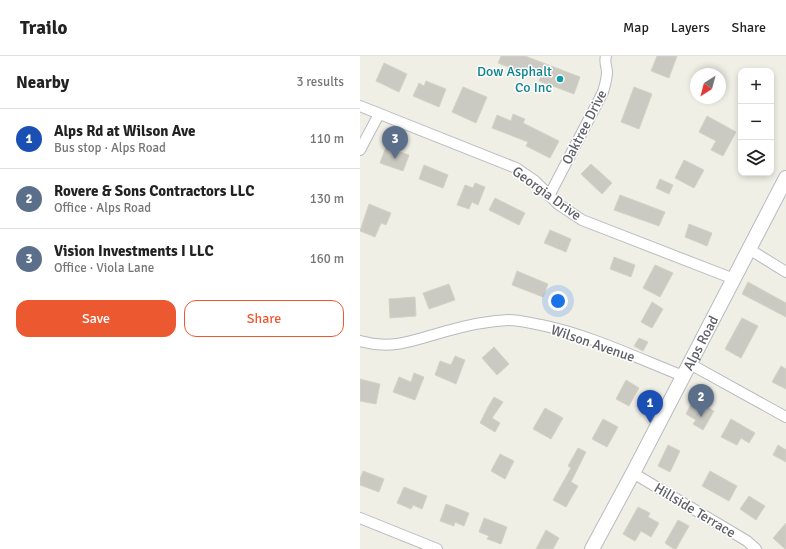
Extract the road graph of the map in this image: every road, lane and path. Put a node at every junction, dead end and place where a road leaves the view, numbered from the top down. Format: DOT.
graph roads {
  1 [pos="606,56"];
  2 [pos="360,106"];
  3 [pos="379,114"];
  4 [pos="360,150"];
  5 [pos="786,178"];
  6 [pos="549,196"];
  7 [pos="749,249"];
  8 [pos="786,272"];
  9 [pos="734,279"];
  10 [pos="360,340"];
  11 [pos="686,370"];
  12 [pos="786,417"];
  13 [pos="633,473"];
  14 [pos="360,518"];
  15 [pos="419,546"];
  16 [pos="437,549"];
  17 [pos="592,549"];
  18 [pos="756,549"];
  1 -- 6 [label="street, Oaktree Drive"];
  2 -- 3 [label="street, Georgia Drive"];
  3 -- 4 [label="street"];
  3 -- 6 [label="street, Georgia Drive"];
  5 -- 7 [label="main road, Alps Road"];
  6 -- 9 [label="street, Georgia Drive"];
  7 -- 8 [label="street"];
  7 -- 9 [label="main road, Alps Road"];
  9 -- 11 [label="main road, Alps Road"];
  10 -- 11 [label="street, Wilson Avenue"];
  11 -- 12 [label="street, Wilson Avenue"];
  11 -- 13 [label="main road, Alps Road"];
  13 -- 17 [label="main road, Alps Road"];
  13 -- 18 [label="street, Hillside Terrace"];
  14 -- 15 [label="street"];
  15 -- 16 [label="street"];
}
